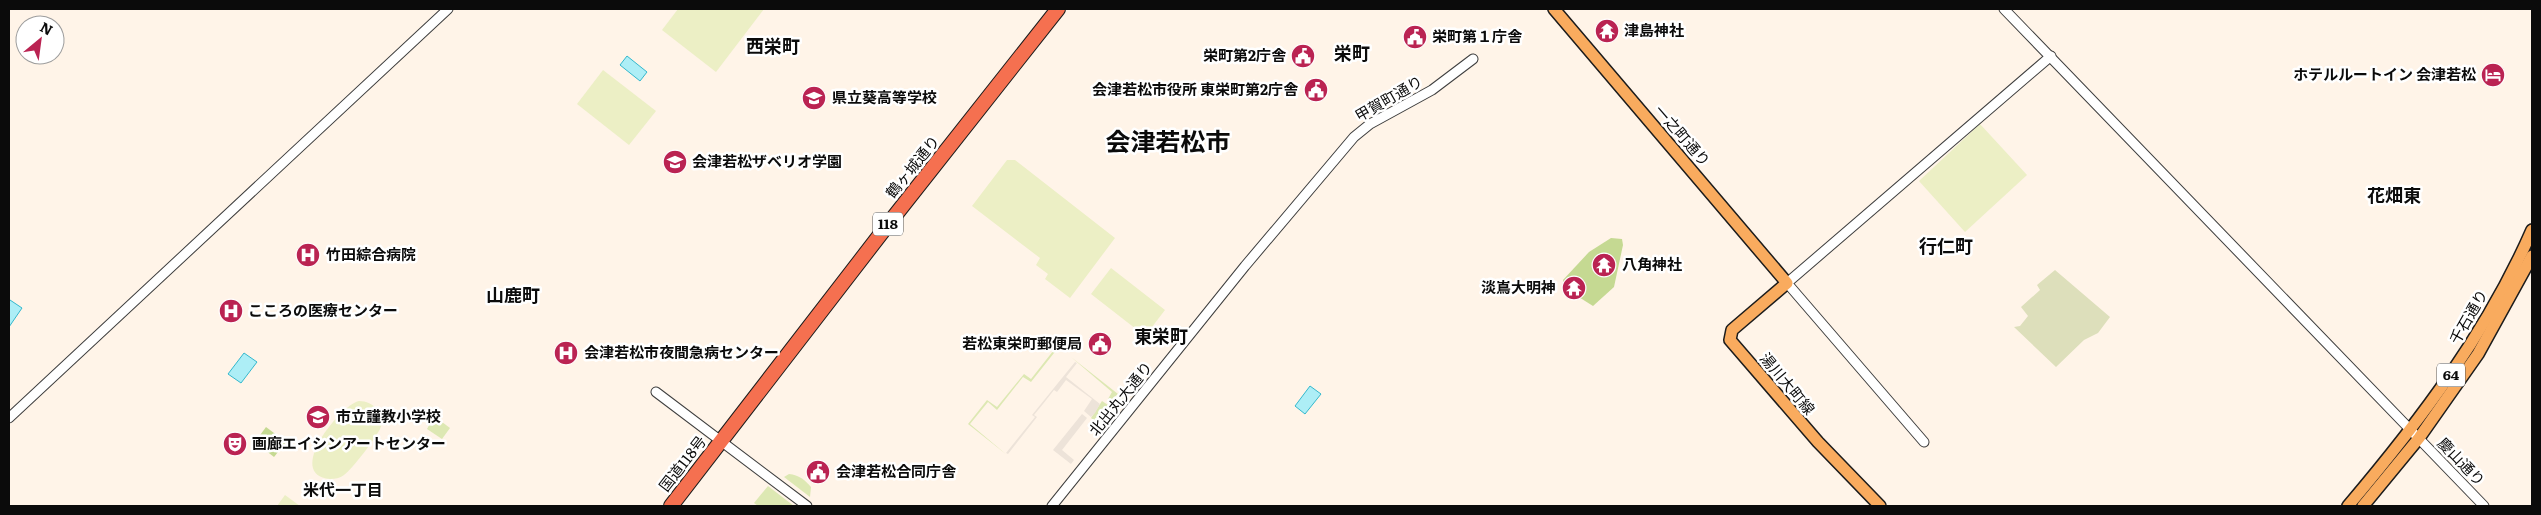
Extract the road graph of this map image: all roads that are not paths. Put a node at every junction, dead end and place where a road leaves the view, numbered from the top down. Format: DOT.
graph roads {
  1 [pos="448,9"];
  2 [pos="1058,9"];
  3 [pos="1554,9"];
  4 [pos="2004,9"];
  5 [pos="2051,56"];
  6 [pos="1473,60"];
  7 [pos="1306,192"];
  8 [pos="2532,230"];
  9 [pos="2532,256"];
  10 [pos="1787,283"];
  11 [pos="656,392"];
  12 [pos="9,418"];
  13 [pos="2415,434"];
  14 [pos="721,441"];
  15 [pos="1924,442"];
  16 [pos="671,506"];
  17 [pos="807,506"];
  18 [pos="1052,506"];
  19 [pos="1880,506"];
  20 [pos="2348,506"];
  21 [pos="2363,506"];
  22 [pos="2484,506"];
  1 -- 12 [label="street"];
  2 -- 14 [label="highway, 鶴ヶ城通り / 118"];
  3 -- 10 [label="main road, 一之町通り"];
  4 -- 5 [label="street, 慶山通り"];
  5 -- 10 [label="street"];
  5 -- 13 [label="street, 慶山通り"];
  6 -- 7 [label="street, 甲賀町通り"];
  7 -- 18 [label="street, 北出丸大通り"];
  8 -- 13 [label="main road, 千石通り / 64"];
  9 -- 13 [label="main road, 千石通り / 64"];
  10 -- 15 [label="street"];
  10 -- 19 [label="main road, 湯川大町線"];
  11 -- 14 [label="street"];
  13 -- 20 [label="main road, 千石通り / 64"];
  13 -- 21 [label="main road, 千石通り / 64"];
  13 -- 22 [label="street, 慶山通り"];
  14 -- 16 [label="highway, 国道118号 / 118"];
  14 -- 17 [label="street"];
}
